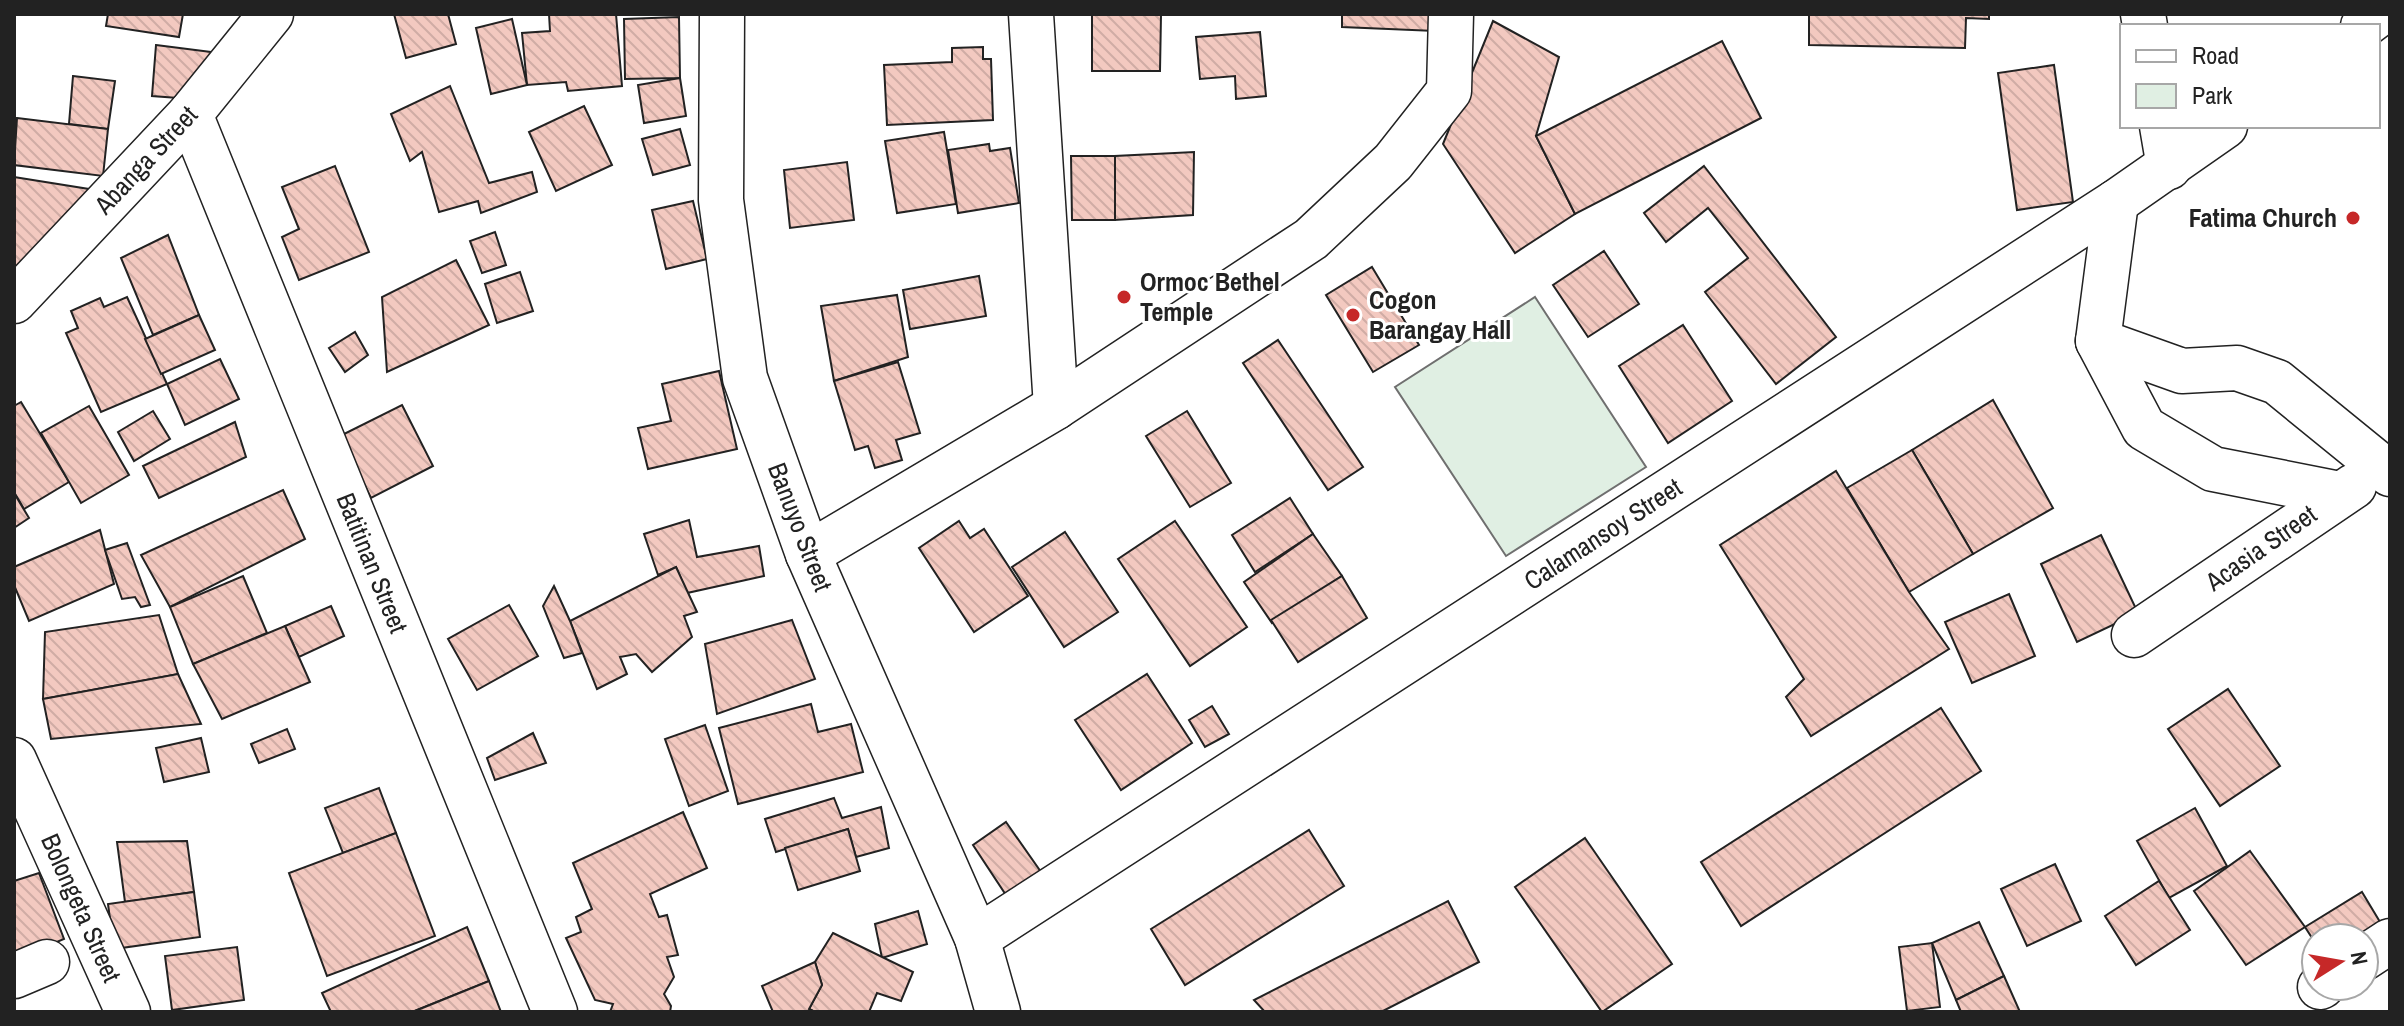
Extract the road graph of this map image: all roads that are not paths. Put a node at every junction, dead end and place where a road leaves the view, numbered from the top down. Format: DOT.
graph roads {
  1 [pos="271,14"];
  2 [pos="722,14"];
  3 [pos="1031,14"];
  4 [pos="1451,14"];
  5 [pos="190,114"];
  6 [pos="2219,128"];
  7 [pos="2166,146"];
  8 [pos="2116,202"];
  9 [pos="14,301"];
  10 [pos="2098,341"];
  11 [pos="1056,407"];
  12 [pos="2389,469"];
  13 [pos="2340,494"];
  14 [pos="808,554"];
  15 [pos="2134,635"];
  16 [pos="14,760"];
  17 [pos="977,938"];
  18 [pos="128,1012"];
  19 [pos="555,1012"];
  20 [pos="998,1012"];
  1 -- 5 [label="street, Abanga Street"];
  2 -- 14 [label="street, Banuyo Street"];
  3 -- 11 [label="street"];
  4 -- 11 [label="street"];
  5 -- 9 [label="street, Abanga Street"];
  5 -- 19 [label="street, Batitinan Street"];
  6 -- 7 [label="street, Calamansoy Street"];
  7 -- 8 [label="street, Calamansoy Street"];
  8 -- 10 [label="street"];
  8 -- 17 [label="street, Calamansoy Street"];
  10 -- 12 [label="street"];
  10 -- 13 [label="street"];
  11 -- 14 [label="street"];
  12 -- 13 [label="street, Acasia Street"];
  13 -- 15 [label="street, Acasia Street"];
  14 -- 17 [label="street, Banuyo Street"];
  16 -- 18 [label="street, Bolongeta Street"];
  17 -- 20 [label="street, Banuyo Street"];
}
